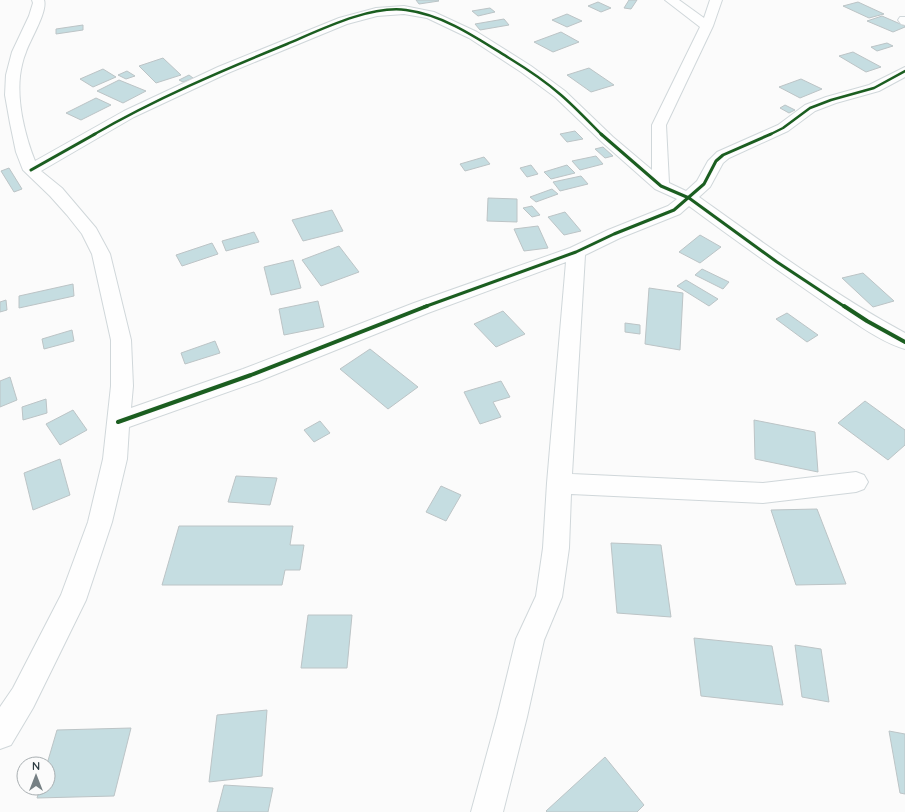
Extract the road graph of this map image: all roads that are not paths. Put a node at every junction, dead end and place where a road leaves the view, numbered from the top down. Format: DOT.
graph roads {
  1 [pos="38,0"];
  2 [pos="671,0"];
  3 [pos="716,0"];
  4 [pos="707,26"];
  5 [pos="905,71"];
  6 [pos="31,170"];
  7 [pos="661,186"];
  8 [pos="689,198"];
  9 [pos="576,252"];
  10 [pos="905,342"];
  11 [pos="118,422"];
  12 [pos="856,482"];
  13 [pos="559,483"];
  14 [pos="0,734"];
  15 [pos="487,812"];
  1 -- 6 [label="street"];
  2 -- 4 [label="street"];
  3 -- 4 [label="street"];
  4 -- 7 [label="street"];
  5 -- 8 [label="street"];
  6 -- 7 [label="street"];
  6 -- 11 [label="street"];
  7 -- 8 [label="street"];
  8 -- 9 [label="street"];
  8 -- 10 [label="street"];
  9 -- 11 [label="street"];
  9 -- 13 [label="street"];
  11 -- 14 [label="street"];
  12 -- 13 [label="street"];
  13 -- 15 [label="street"];
}
